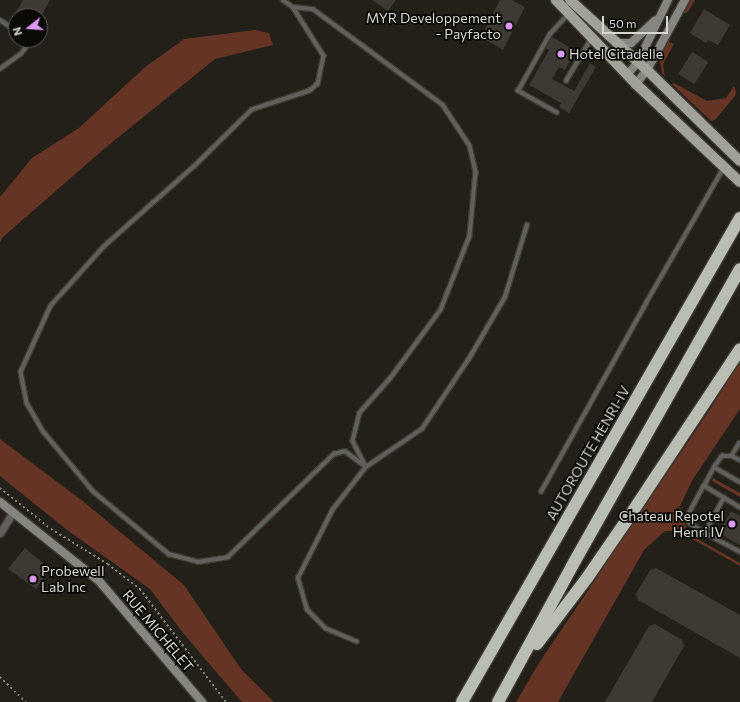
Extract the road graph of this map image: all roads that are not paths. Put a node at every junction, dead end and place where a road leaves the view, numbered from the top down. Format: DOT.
graph roads {
  1 [pos="283,0"];
  2 [pos="556,0"];
  3 [pos="570,0"];
  4 [pos="668,0"];
  5 [pos="685,0"];
  6 [pos="293,7"];
  7 [pos="569,14"];
  8 [pos="660,16"];
  9 [pos="592,38"];
  10 [pos="616,43"];
  11 [pos="25,48"];
  12 [pos="638,62"];
  13 [pos="0,69"];
  14 [pos="647,70"];
  15 [pos="627,75"];
  16 [pos="566,81"];
  17 [pos="636,84"];
  18 [pos="557,113"];
  19 [pos="740,161"];
  20 [pos="724,168"];
  21 [pos="740,182"];
  22 [pos="740,218"];
  23 [pos="527,225"];
  24 [pos="740,269"];
  25 [pos="740,349"];
  26 [pos="740,443"];
  27 [pos="732,456"];
  28 [pos="740,460"];
  29 [pos="366,467"];
  30 [pos="714,467"];
  31 [pos="740,482"];
  32 [pos="704,486"];
  33 [pos="541,492"];
  34 [pos="724,498"];
  35 [pos="0,502"];
  36 [pos="740,508"];
  37 [pos="14,512"];
  38 [pos="0,533"];
  39 [pos="705,533"];
  40 [pos="740,552"];
  41 [pos="357,642"];
  42 [pos="515,674"];
  43 [pos="202,702"];
  44 [pos="462,702"];
  45 [pos="498,702"];
  1 -- 6 [label="lane"];
  2 -- 7 [label="main road"];
  3 -- 10 [label="main road"];
  4 -- 8 [label="street"];
  5 -- 14 [label="street"];
  6 -- 29 [label="lane"];
  6 -- 29 [label="lane"];
  7 -- 9 [label="main road"];
  7 -- 18 [label="lane"];
  8 -- 10 [label="street"];
  8 -- 12 [label="street"];
  9 -- 15 [label="main road"];
  9 -- 16 [label="lane"];
  10 -- 12 [label="main road"];
  11 -- 13 [label="lane"];
  12 -- 14 [label="main road"];
  12 -- 15 [label="street"];
  14 -- 17 [label="street"];
  14 -- 19 [label="main road"];
  15 -- 17 [label="main road"];
  17 -- 20 [label="main road"];
  20 -- 21 [label="main road"];
  20 -- 33 [label="lane"];
  22 -- 44 [label="highway, AUTOROUTE HENRI-IV"];
  23 -- 29 [label="lane"];
  24 -- 42 [label="highway"];
  25 -- 42 [label="highway"];
  26 -- 27 [label="lane"];
  27 -- 28 [label="lane"];
  27 -- 30 [label="lane"];
  29 -- 41 [label="lane"];
  30 -- 31 [label="lane"];
  30 -- 32 [label="lane"];
  32 -- 34 [label="lane"];
  32 -- 39 [label="lane"];
  34 -- 36 [label="lane"];
  34 -- 39 [label="lane"];
  35 -- 37 [label="street, RUE MICHELET"];
  37 -- 38 [label="street"];
  37 -- 43 [label="street, RUE MICHELET"];
  39 -- 40 [label="lane"];
  42 -- 45 [label="highway"];
}
